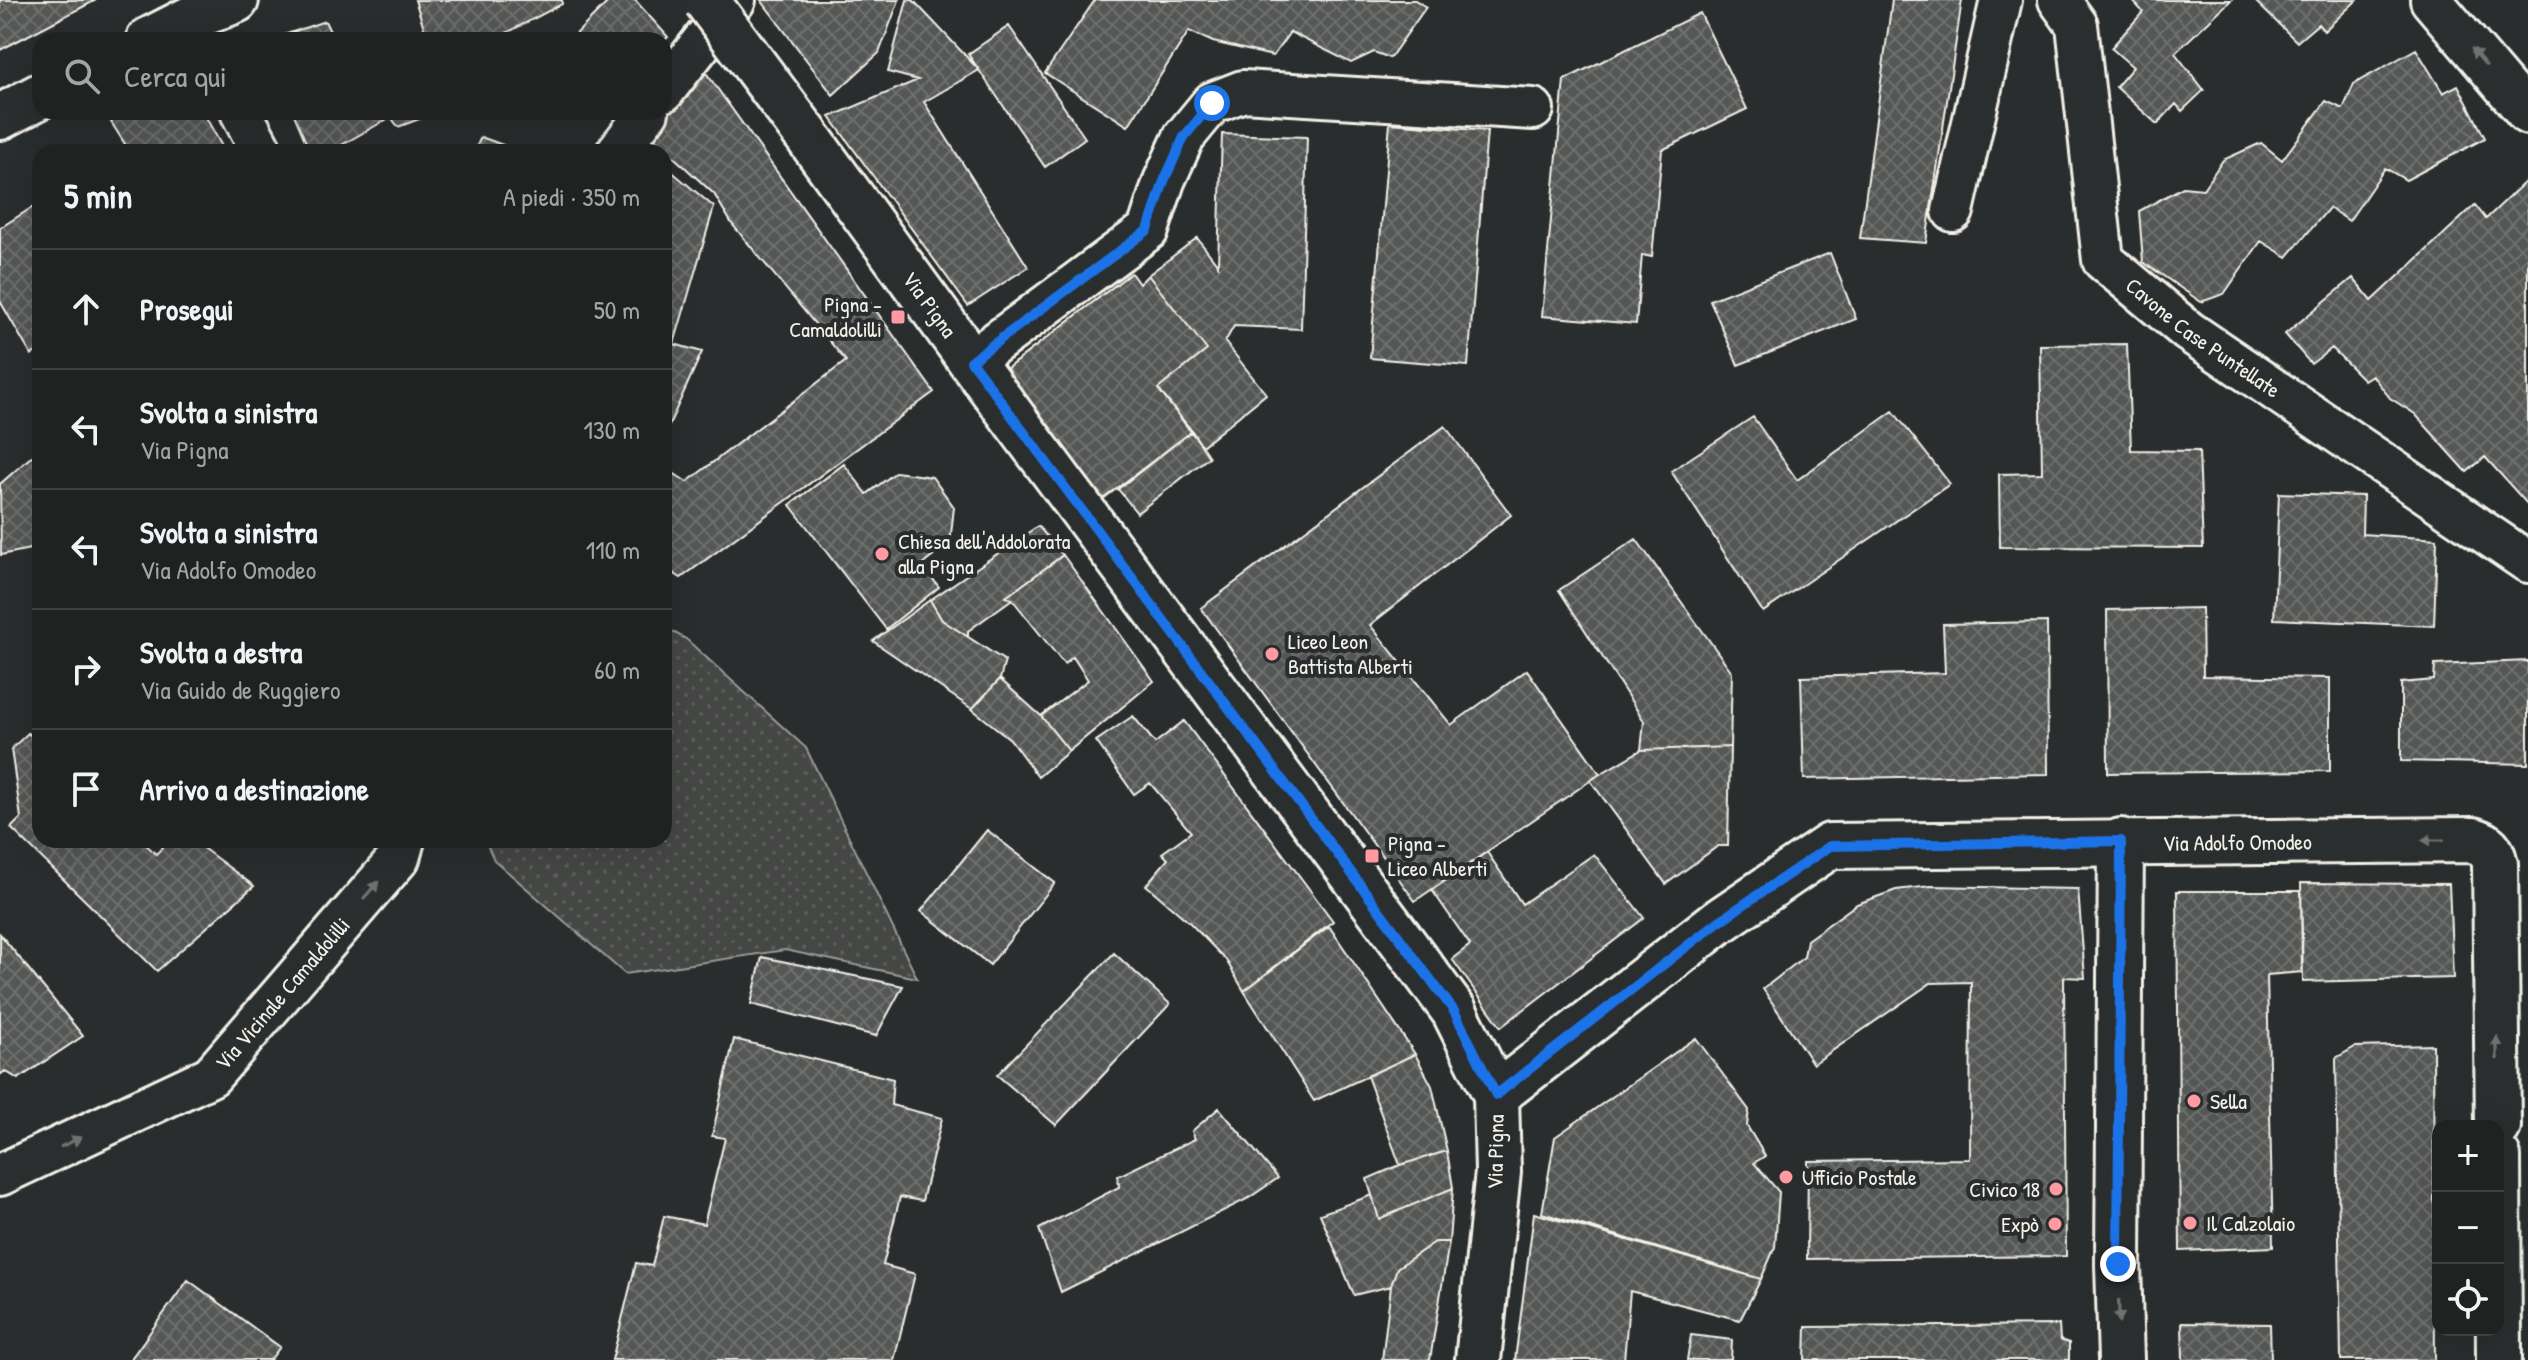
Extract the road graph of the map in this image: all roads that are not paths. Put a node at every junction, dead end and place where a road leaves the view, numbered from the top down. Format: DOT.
graph roads {
  1 [pos="236,0"];
  2 [pos="706,0"];
  3 [pos="735,0"];
  4 [pos="2001,0"];
  5 [pos="2059,0"];
  6 [pos="2431,0"];
  7 [pos="202,28"];
  8 [pos="672,81"];
  9 [pos="32,100"];
  10 [pos="1533,109"];
  11 [pos="2528,114"];
  12 [pos="0,117"];
  13 [pos="245,120"];
  14 [pos="642,120"];
  15 [pos="258,144"];
  16 [pos="623,144"];
  17 [pos="1953,211"];
  18 [pos="971,361"];
  19 [pos="2528,562"];
  20 [pos="2121,841"];
  21 [pos="402,848"];
  22 [pos="1496,1095"];
  23 [pos="2498,1120"];
  24 [pos="0,1175"];
  25 [pos="2498,1192"];
  26 [pos="1478,1360"];
  27 [pos="2121,1360"];
  28 [pos="2499,1360"];
  1 -- 7 [label="street"];
  2 -- 18 [label="street, Via Pigna, bridge"];
  3 -- 8 [label="street"];
  4 -- 17 [label="street"];
  5 -- 19 [label="street, Cavone Case Puntellate"];
  11 -- 6 [label="street, one-way"];
  9 -- 12 [label="street"];
  10 -- 18 [label="street"];
  13 -- 15 [label="street"];
  14 -- 16 [label="street"];
  18 -- 22 [label="street, Via Pigna"];
  20 -- 22 [label="street, Via Adolfo Omodeo"];
  23 -- 20 [label="street, Via Adolfo Omodeo, one-way"];
  20 -- 27 [label="street, one-way"];
  24 -- 21 [label="street, Via Vicinale Camaldolilli, one-way"];
  22 -- 26 [label="street, Via Pigna"];
  25 -- 28 [label="street"];
}
